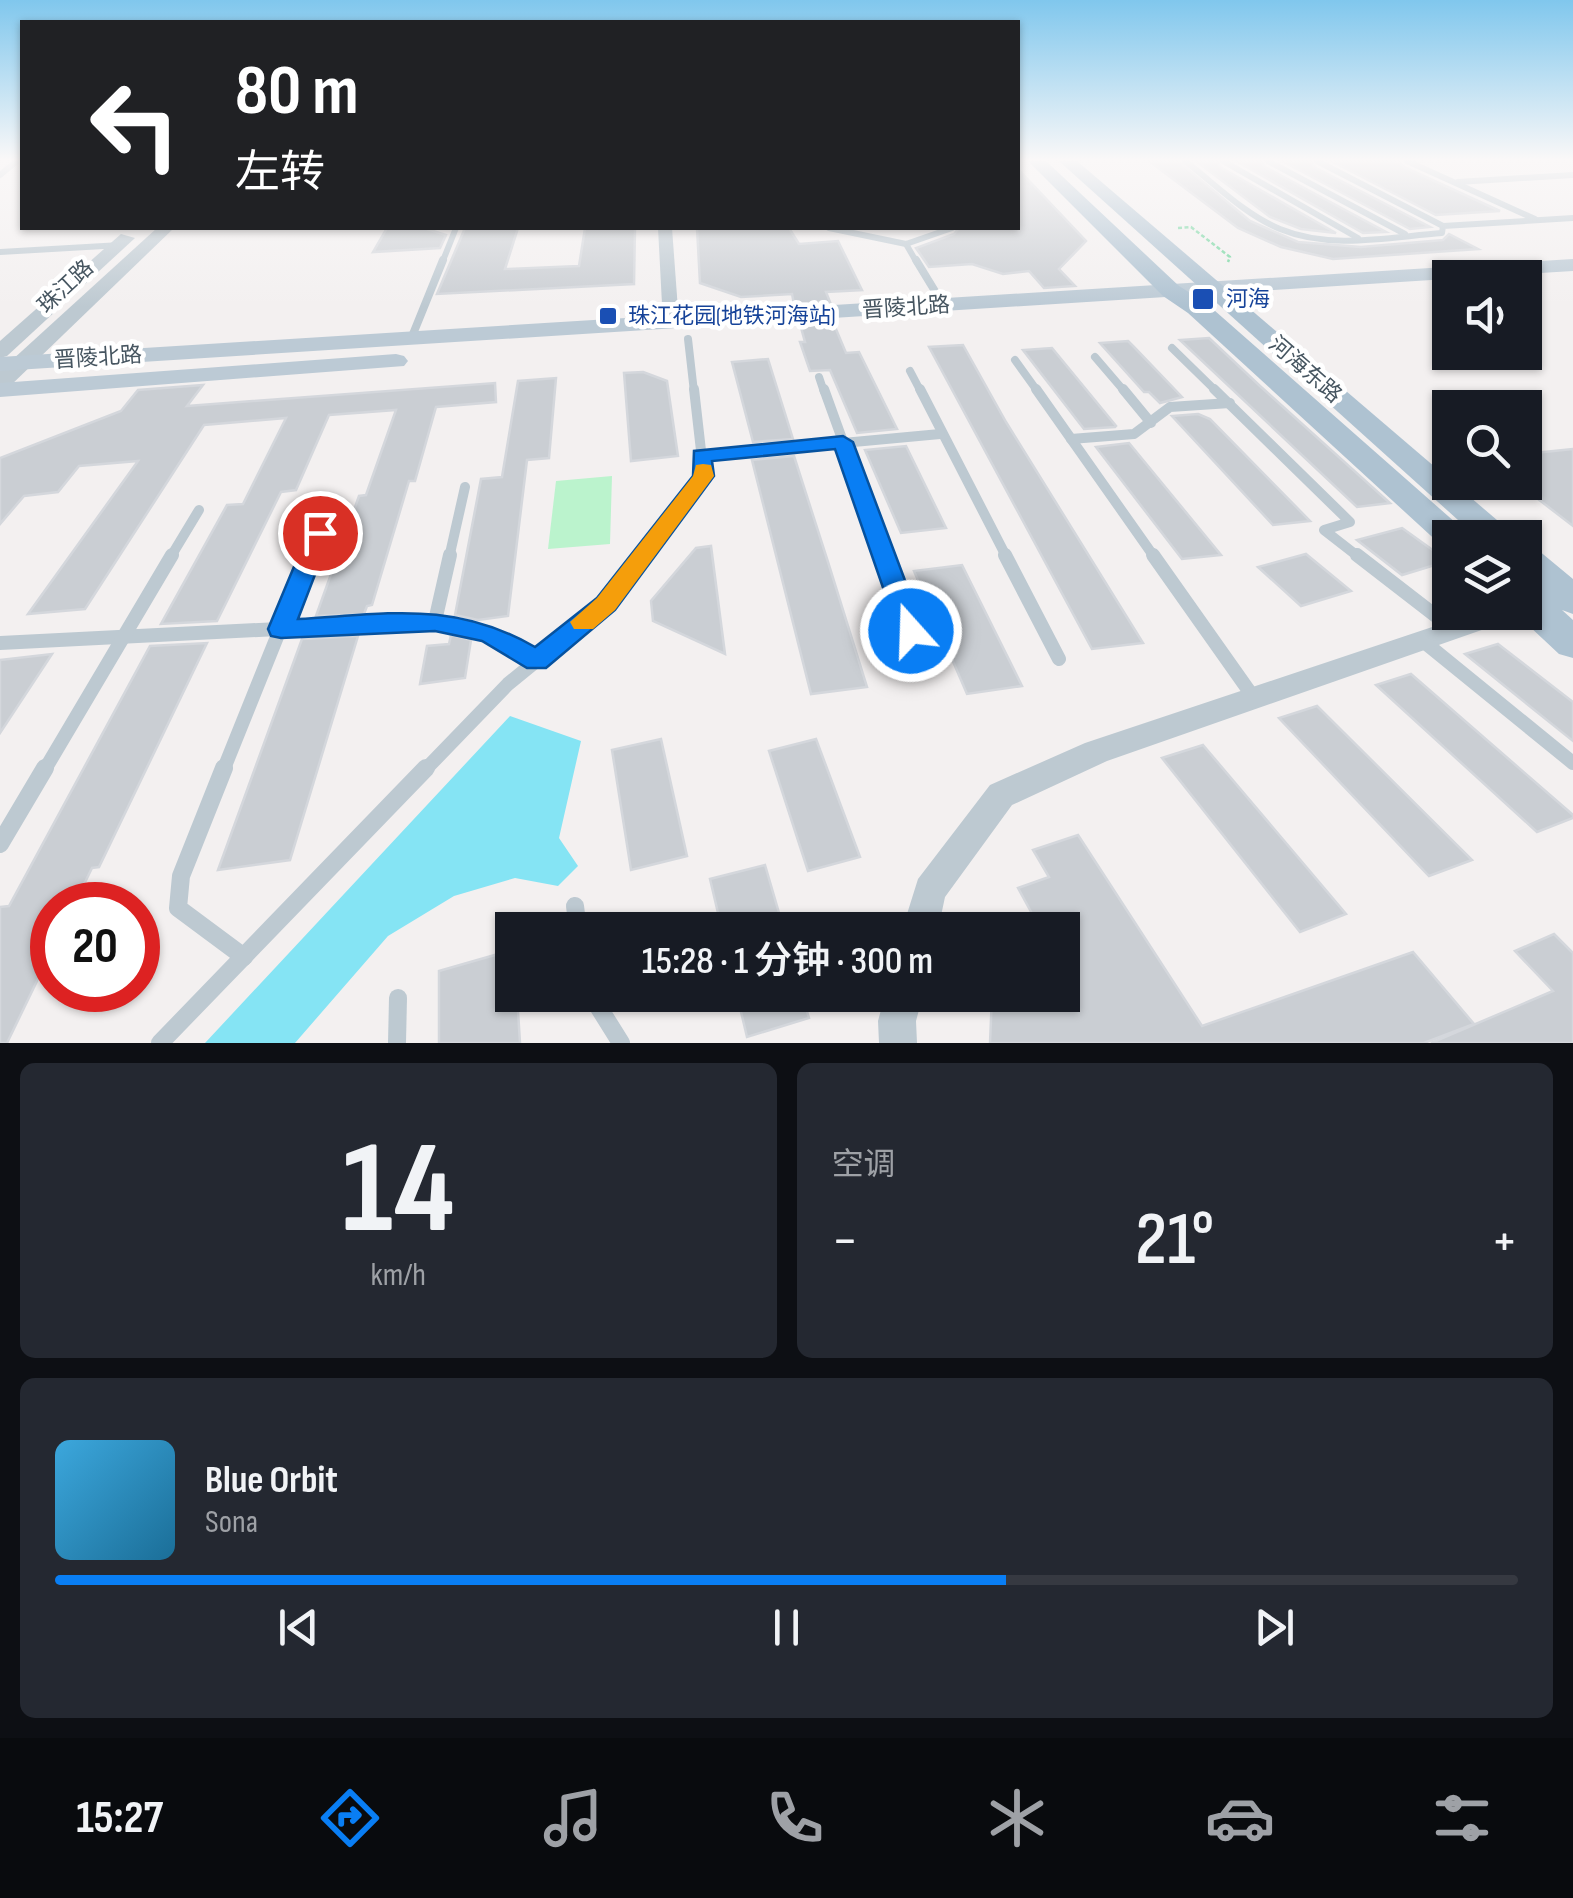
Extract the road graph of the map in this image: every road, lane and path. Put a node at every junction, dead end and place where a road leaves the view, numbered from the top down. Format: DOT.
graph roads {
  1 [pos="1087,210"];
  2 [pos="1118,210"];
  3 [pos="1251,210"];
  4 [pos="1309,210"];
  5 [pos="1359,210"];
  6 [pos="1412,210"];
  7 [pos="1514,210"];
  8 [pos="1573,218"];
  9 [pos="1537,220"];
  10 [pos="1443,226"];
  11 [pos="1178,228"];
  12 [pos="138,230"];
  13 [pos="164,230"];
  14 [pos="455,230"];
  15 [pos="665,230"];
  16 [pos="839,230"];
  17 [pos="946,230"];
  18 [pos="1407,236"];
  19 [pos="1358,238"];
  20 [pos="120,244"];
  21 [pos="906,244"];
  22 [pos="0,252"];
  23 [pos="1228,262"];
  24 [pos="1573,265"];
  25 [pos="1573,283"];
  26 [pos="1542,285"];
  27 [pos="1171,291"];
  28 [pos="1432,292"];
  29 [pos="1212,301"];
  30 [pos="944,306"];
  31 [pos="679,331"];
  32 [pos="411,339"];
  33 [pos="1172,348"];
  34 [pos="0,352"];
  35 [pos="1095,357"];
  36 [pos="1015,360"];
  37 [pos="11,364"];
  38 [pos="910,371"];
  39 [pos="819,377"];
  40 [pos="0,387"];
  41 [pos="1230,403"];
  42 [pos="1150,423"];
  43 [pos="940,434"];
  44 [pos="1071,439"];
  45 [pos="843,442"];
  46 [pos="702,456"];
  47 [pos="465,486"];
  48 [pos="332,501"];
  49 [pos="199,510"];
  50 [pos="1437,520"];
  51 [pos="1478,520"];
  52 [pos="1542,574"];
  53 [pos="1573,600"];
  54 [pos="1432,613"];
  55 [pos="1542,620"];
  56 [pos="435,621"];
  57 [pos="281,629"];
  58 [pos="1454,630"];
  59 [pos="911,631"];
  60 [pos="124,636"];
  61 [pos="1423,641"];
  62 [pos="0,642"];
  63 [pos="1573,642"];
  64 [pos="1060,659"];
  65 [pos="536,661"];
  66 [pos="1254,698"];
  67 [pos="1573,763"];
  68 [pos="0,844"];
  69 [pos="575,906"];
  70 [pos="576,912"];
  71 [pos="924,912"];
  72 [pos="244,957"];
  73 [pos="398,998"];
  74 [pos="602,1012"];
  75 [pos="899,1012"];
  76 [pos="160,1043"];
  77 [pos="396,1043"];
  78 [pos="621,1043"];
  79 [pos="898,1043"];
  1 -- 27 [label="main road"];
  2 -- 29 [label="main road, 河海东路"];
  3 -- 19 [label="lane"];
  4 -- 19 [label="lane"];
  5 -- 18 [label="lane"];
  6 -- 10 [label="lane"];
  7 -- 9 [label="lane"];
  8 -- 9 [label="lane"];
  9 -- 10 [label="lane"];
  10 -- 18 [label="lane"];
  11 -- 23 [label="path"];
  12 -- 20 [label="street, 珠江路"];
  13 -- 37 [label="street, 珠江路"];
  14 -- 32 [label="lane"];
  15 -- 31 [label="street"];
  16 -- 21 [label="lane"];
  17 -- 21 [label="lane"];
  18 -- 19 [label="lane"];
  20 -- 22 [label="lane"];
  20 -- 34 [label="street, 珠江路"];
  21 -- 30 [label="lane"];
  24 -- 29 [label="main road, 晋陵北路"];
  25 -- 26 [label="main road"];
  27 -- 29 [label="main road, 晋陵北路"];
  27 -- 30 [label="main road, 晋陵北路"];
  28 -- 29 [label="main road, 晋陵北路"];
  29 -- 31 [label="main road, 晋陵北路"];
  29 -- 50 [label="main road, 河海东路"];
  29 -- 51 [label="main road, 河海东路"];
  30 -- 31 [label="main road, 晋陵北路"];
  31 -- 32 [label="main road, 晋陵北路"];
  31 -- 40 [label="main road, 晋陵北路"];
  31 -- 46 [label="lane"];
  32 -- 37 [label="main road, 晋陵北路"];
  33 -- 41 [label="lane"];
  35 -- 42 [label="lane"];
  36 -- 44 [label="lane"];
  37 -- 40 [label="street, 珠江路"];
  38 -- 43 [label="lane"];
  39 -- 45 [label="lane"];
  41 -- 42 [label="lane"];
  41 -- 54 [label="lane"];
  42 -- 44 [label="lane"];
  43 -- 45 [label="lane"];
  43 -- 64 [label="lane"];
  44 -- 66 [label="lane"];
  45 -- 46 [label="lane"];
  45 -- 59 [label="lane"];
  46 -- 65 [label="lane"];
  47 -- 56 [label="lane"];
  48 -- 57 [label="lane"];
  49 -- 60 [label="lane"];
  52 -- 53 [label="main road"];
  55 -- 63 [label="main road"];
  56 -- 57 [label="lane"];
  56 -- 65 [label="lane"];
  57 -- 60 [label="lane"];
  57 -- 72 [label="lane"];
  58 -- 61 [label="street"];
  60 -- 62 [label="lane"];
  60 -- 68 [label="lane"];
  61 -- 66 [label="street"];
  61 -- 67 [label="lane"];
  65 -- 72 [label="lane"];
  66 -- 71 [label="street"];
  69 -- 70 [label="lane"];
  72 -- 76 [label="lane"];
  73 -- 77 [label="lane"];
  74 -- 78 [label="lane"];
  75 -- 79 [label="street"];
}
